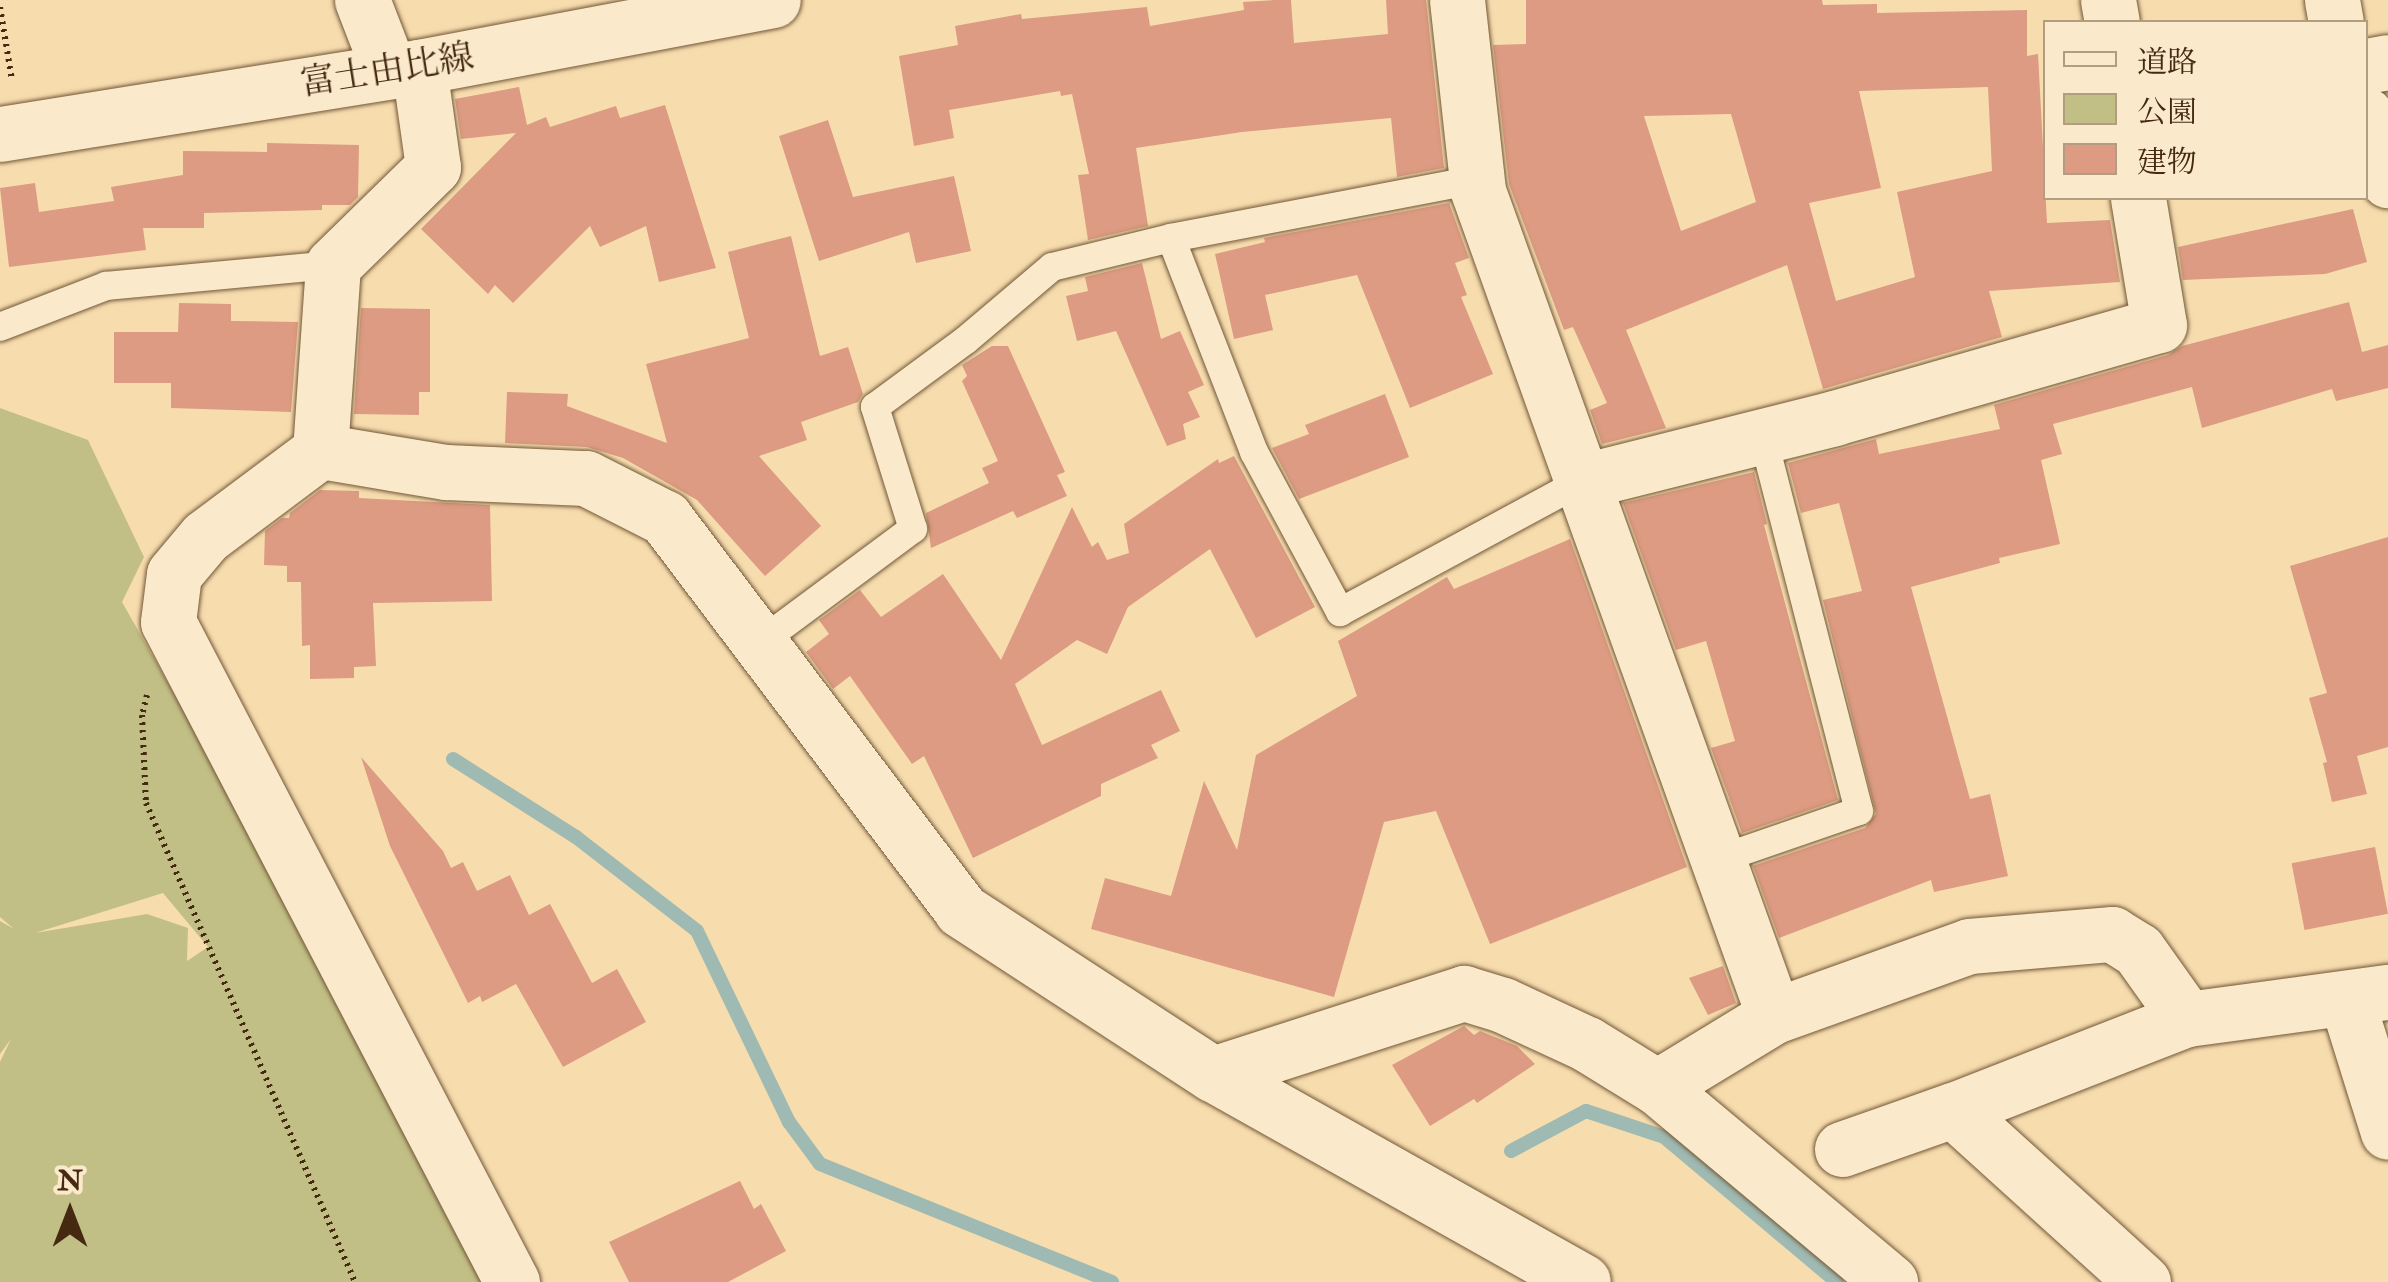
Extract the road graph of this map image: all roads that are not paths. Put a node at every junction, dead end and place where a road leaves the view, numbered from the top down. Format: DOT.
graph roads {
  1 [pos="362,0"];
  2 [pos="774,0"];
  3 [pos="1458,0"];
  4 [pos="404,69"];
  5 [pos="2368,121"];
  6 [pos="7,132"];
  7 [pos="1476,180"];
  8 [pos="2388,180"];
  9 [pos="2138,200"];
  10 [pos="1171,238"];
  11 [pos="334,264"];
  12 [pos="0,328"];
  13 [pos="1762,436"];
  14 [pos="320,452"];
  15 [pos="1580,482"];
  16 [pos="758,644"];
  17 [pos="1717,860"];
  18 [pos="2368,997"];
  19 [pos="1774,1016"];
  20 [pos="2187,1019"];
  21 [pos="1213,1074"];
  22 [pos="1657,1087"];
  23 [pos="1953,1110"];
  24 [pos="2388,1132"];
  25 [pos="1842,1149"];
  26 [pos="512,1282"];
  27 [pos="1584,1282"];
  28 [pos="1890,1282"];
  29 [pos="2143,1282"];
  1 -- 4 [label="street"];
  2 -- 4 [label="street, 富士由比線"];
  3 -- 7 [label="street"];
  4 -- 6 [label="street, 富士由比線"];
  4 -- 11 [label="street"];
  5 -- 8 [label="street"];
  7 -- 10 [label="lane"];
  7 -- 15 [label="street"];
  9 -- 13 [label="street"];
  10 -- 15 [label="lane"];
  10 -- 16 [label="lane"];
  11 -- 12 [label="lane"];
  11 -- 14 [label="street"];
  13 -- 15 [label="street"];
  13 -- 17 [label="lane"];
  14 -- 16 [label="street"];
  14 -- 26 [label="street"];
  15 -- 17 [label="street"];
  16 -- 21 [label="street"];
  17 -- 19 [label="street"];
  18 -- 20 [label="street"];
  18 -- 24 [label="street"];
  19 -- 20 [label="street"];
  19 -- 22 [label="street"];
  20 -- 23 [label="street"];
  21 -- 22 [label="street"];
  21 -- 27 [label="street"];
  22 -- 28 [label="street"];
  23 -- 25 [label="street"];
  23 -- 29 [label="street"];
}
